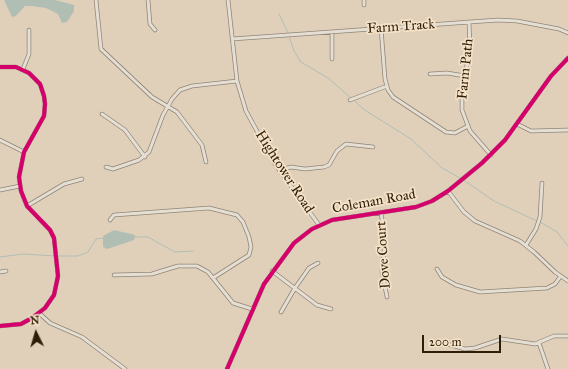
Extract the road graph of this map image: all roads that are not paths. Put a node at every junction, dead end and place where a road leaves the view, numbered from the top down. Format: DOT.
graph roads {
  1 [pos="96,0"];
  2 [pos="148,0"];
  3 [pos="228,0"];
  4 [pos="364,0"];
  5 [pos="364,5"];
  6 [pos="469,22"];
  7 [pos="381,28"];
  8 [pos="29,30"];
  9 [pos="155,30"];
  10 [pos="332,32"];
  11 [pos="568,32"];
  12 [pos="232,39"];
  13 [pos="568,58"];
  14 [pos="332,59"];
  15 [pos="0,67"];
  16 [pos="23,69"];
  17 [pos="430,74"];
  18 [pos="465,76"];
  19 [pos="236,81"];
  20 [pos="387,86"];
  21 [pos="350,100"];
  22 [pos="168,106"];
  23 [pos="102,114"];
  24 [pos="517,124"];
  25 [pos="468,126"];
  26 [pos="568,130"];
  27 [pos="0,140"];
  28 [pos="372,147"];
  29 [pos="24,152"];
  30 [pos="491,154"];
  31 [pos="145,157"];
  32 [pos="206,162"];
  33 [pos="106,167"];
  34 [pos="279,170"];
  35 [pos="82,179"];
  36 [pos="542,183"];
  37 [pos="20,186"];
  38 [pos="0,190"];
  39 [pos="448,191"];
  40 [pos="28,206"];
  41 [pos="381,212"];
  42 [pos="110,220"];
  43 [pos="319,225"];
  44 [pos="526,245"];
  45 [pos="318,263"];
  46 [pos="437,269"];
  47 [pos="6,271"];
  48 [pos="272,271"];
  49 [pos="0,272"];
  50 [pos="114,275"];
  51 [pos="560,277"];
  52 [pos="214,278"];
  53 [pos="568,281"];
  54 [pos="295,288"];
  55 [pos="387,298"];
  56 [pos="252,309"];
  57 [pos="331,309"];
  58 [pos="281,312"];
  59 [pos="39,313"];
  60 [pos="0,326"];
  61 [pos="568,336"];
  62 [pos="437,341"];
  63 [pos="539,343"];
  64 [pos="125,369"];
  65 [pos="227,369"];
  66 [pos="548,369"];
  1 -- 22 [label="street"];
  2 -- 9 [label="street"];
  3 -- 12 [label="street, Hightower Road"];
  4 -- 5 [label="street"];
  6 -- 7 [label="street, Farm Track"];
  6 -- 11 [label="street, Farm Track"];
  6 -- 18 [label="street, Farm Path"];
  7 -- 10 [label="street, Farm Track"];
  7 -- 20 [label="street"];
  8 -- 16 [label="street"];
  10 -- 12 [label="street, Farm Track"];
  10 -- 14 [label="street"];
  12 -- 19 [label="street, Hightower Road"];
  13 -- 24 [label="street, Coleman Road"];
  15 -- 16 [label="street"];
  16 -- 29 [label="street"];
  17 -- 18 [label="street"];
  18 -- 25 [label="street, Farm Path"];
  19 -- 22 [label="street"];
  19 -- 34 [label="street, Hightower Road"];
  20 -- 21 [label="street"];
  20 -- 25 [label="street"];
  22 -- 31 [label="street"];
  22 -- 32 [label="street"];
  23 -- 31 [label="street"];
  24 -- 26 [label="street"];
  24 -- 30 [label="street, Coleman Road"];
  25 -- 30 [label="street, Farm Path"];
  27 -- 29 [label="street"];
  28 -- 34 [label="street"];
  29 -- 37 [label="street"];
  30 -- 39 [label="street, Coleman Road"];
  31 -- 33 [label="street"];
  34 -- 43 [label="street, Hightower Road"];
  35 -- 40 [label="street"];
  36 -- 44 [label="street"];
  37 -- 38 [label="street"];
  37 -- 40 [label="street"];
  39 -- 41 [label="street, Coleman Road"];
  39 -- 44 [label="street"];
  40 -- 59 [label="street"];
  41 -- 43 [label="street, Coleman Road"];
  41 -- 55 [label="street, Dove Court"];
  42 -- 52 [label="street"];
  43 -- 48 [label="street, Coleman Road"];
  44 -- 51 [label="street"];
  45 -- 54 [label="street"];
  46 -- 51 [label="street"];
  47 -- 49 [label="street"];
  48 -- 54 [label="street"];
  48 -- 56 [label="street, Coleman Road"];
  50 -- 52 [label="street"];
  51 -- 53 [label="street"];
  52 -- 56 [label="street"];
  54 -- 57 [label="street"];
  54 -- 58 [label="street"];
  56 -- 65 [label="street, Coleman Road"];
  59 -- 60 [label="street"];
  59 -- 64 [label="street"];
  61 -- 63 [label="street"];
  62 -- 63 [label="street"];
  63 -- 66 [label="street"];
}
